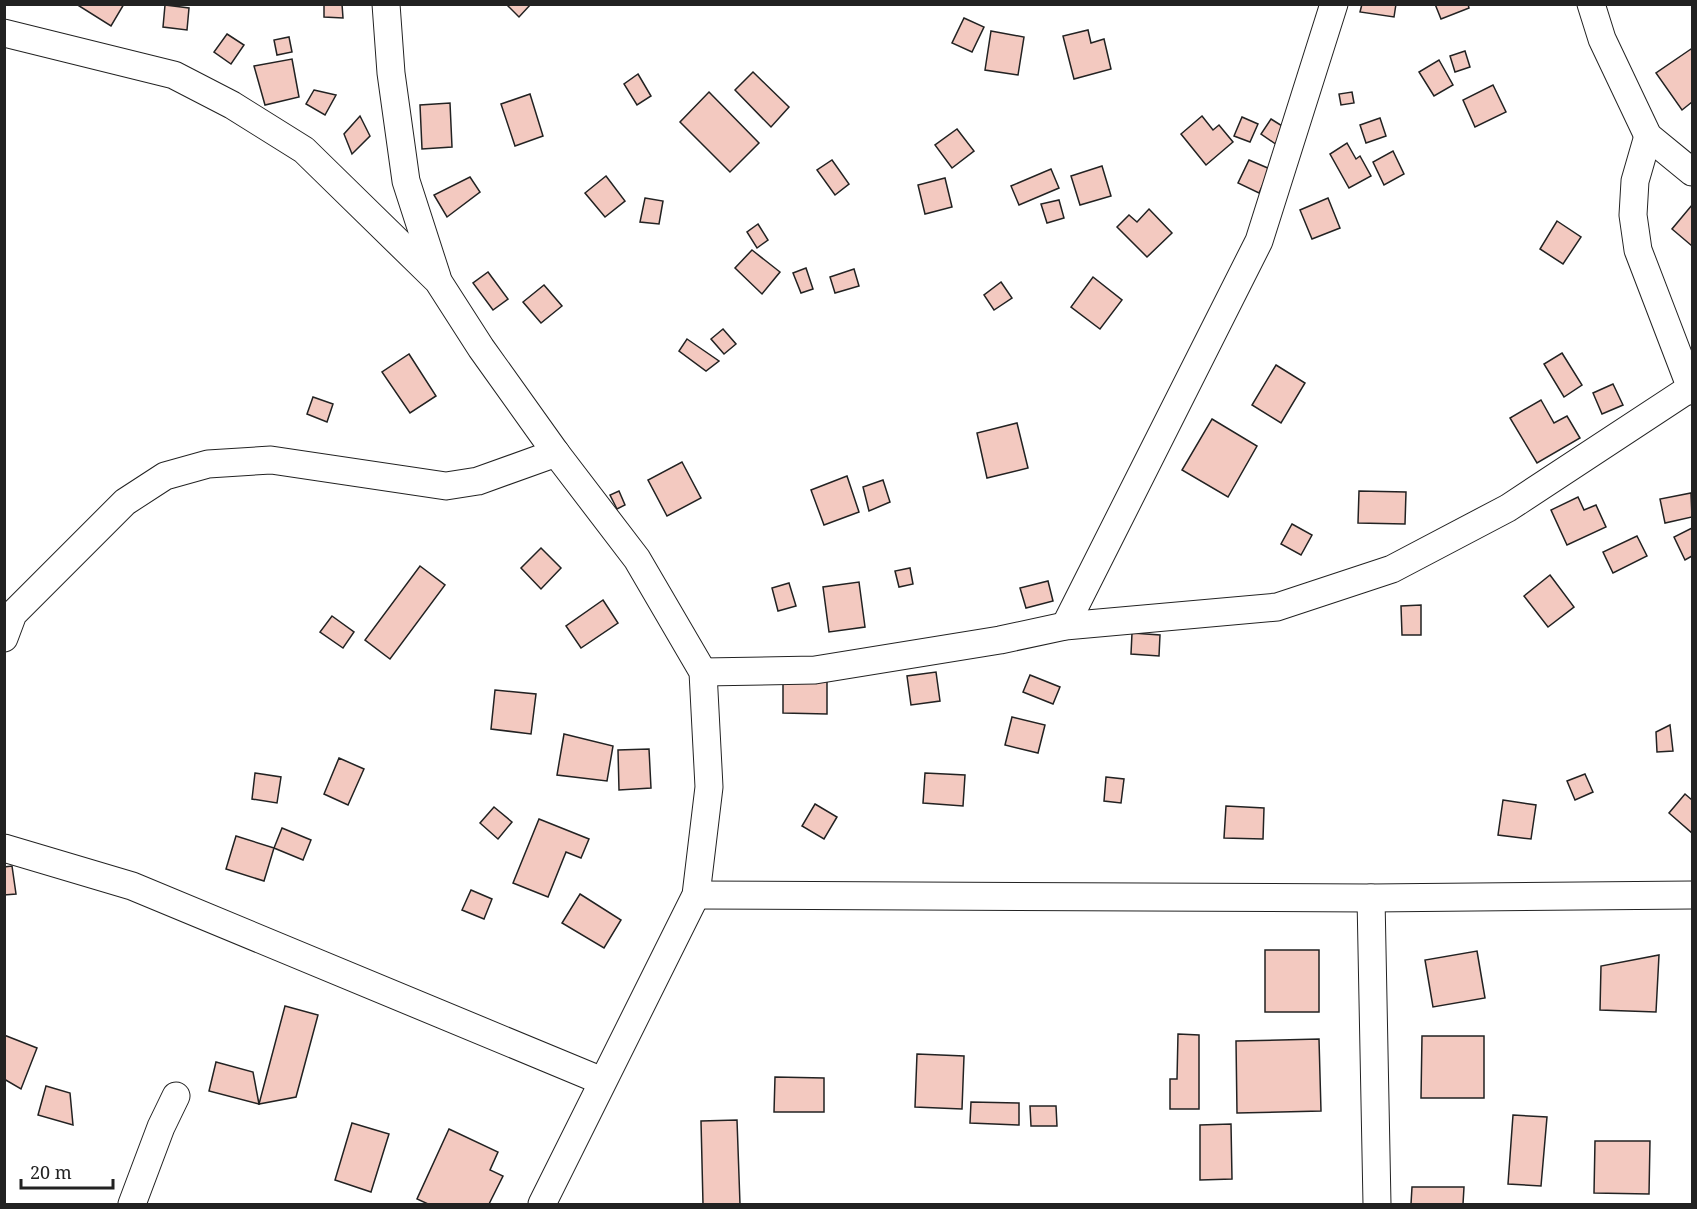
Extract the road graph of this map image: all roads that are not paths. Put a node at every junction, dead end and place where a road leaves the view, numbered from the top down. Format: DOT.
graph roads {
  1 [pos="386,4"];
  2 [pos="1334,4"];
  3 [pos="1591,4"];
  4 [pos="4,33"];
  5 [pos="1648,136"];
  6 [pos="1692,172"];
  7 [pos="438,281"];
  8 [pos="1692,388"];
  9 [pos="556,453"];
  10 [pos="7,622"];
  11 [pos="1065,626"];
  12 [pos="703,672"];
  13 [pos="4,848"];
  14 [pos="696,895"];
  15 [pos="1692,895"];
  16 [pos="1371,898"];
  17 [pos="602,1081"];
  18 [pos="176,1096"];
  19 [pos="132,1204"];
  20 [pos="542,1204"];
  21 [pos="1377,1204"];
  1 -- 7 [label="street"];
  2 -- 11 [label="street"];
  3 -- 5 [label="street"];
  4 -- 7 [label="street"];
  5 -- 6 [label="street"];
  5 -- 8 [label="street"];
  7 -- 9 [label="street"];
  8 -- 11 [label="street"];
  9 -- 10 [label="street"];
  9 -- 12 [label="street"];
  11 -- 12 [label="street"];
  12 -- 14 [label="street"];
  13 -- 17 [label="street"];
  14 -- 16 [label="street"];
  14 -- 17 [label="street"];
  15 -- 16 [label="street"];
  16 -- 21 [label="street"];
  17 -- 20 [label="street"];
  18 -- 19 [label="street"];
}
